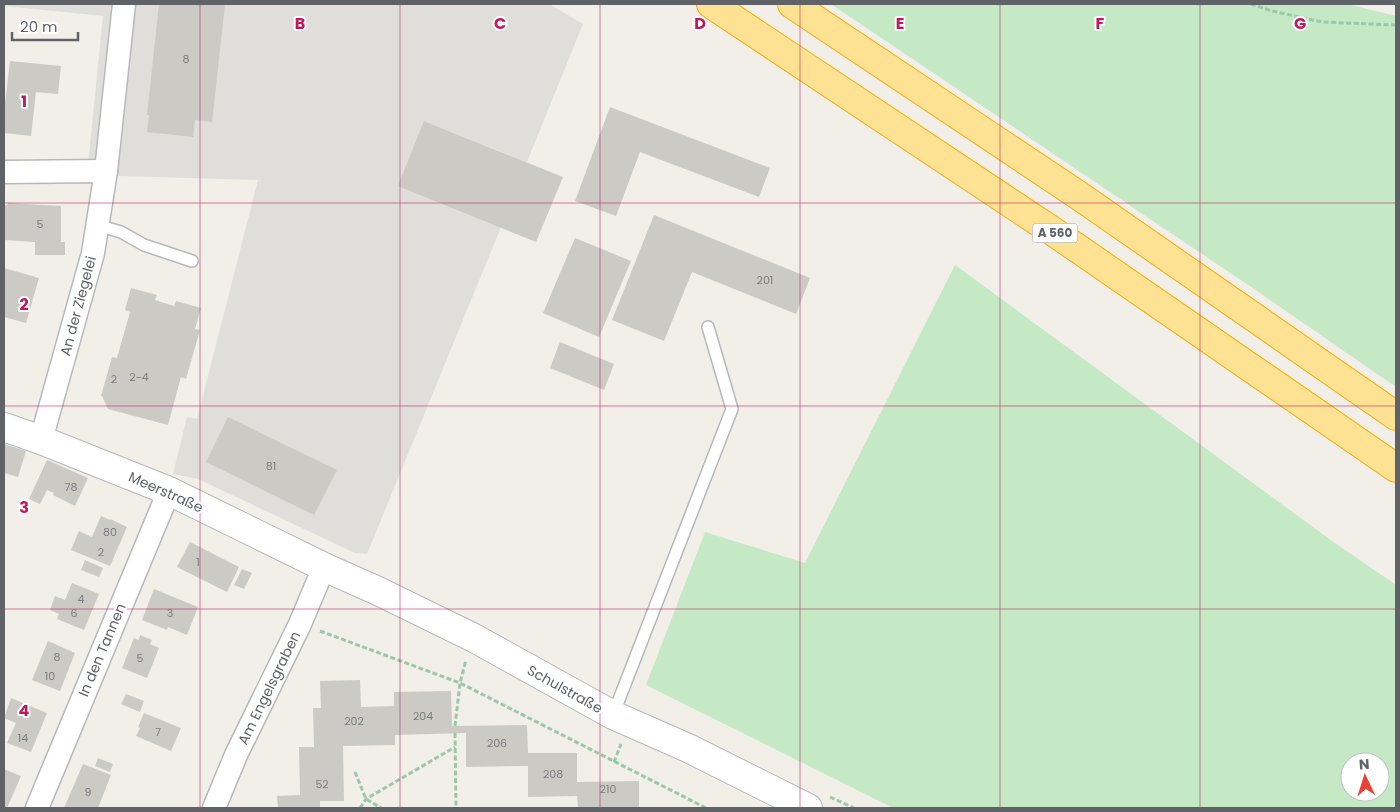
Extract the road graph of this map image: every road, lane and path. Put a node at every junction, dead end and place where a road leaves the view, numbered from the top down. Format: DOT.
graph roads {
  1 [pos="124,4"];
  2 [pos="711,4"];
  3 [pos="792,4"];
  4 [pos="1251,4"];
  5 [pos="1396,25"];
  6 [pos="4,172"];
  7 [pos="106,172"];
  8 [pos="97,225"];
  9 [pos="192,261"];
  10 [pos="708,327"];
  11 [pos="1396,416"];
  12 [pos="4,427"];
  13 [pos="41,440"];
  14 [pos="1396,468"];
  15 [pos="169,491"];
  16 [pos="324,567"];
  17 [pos="300,624"];
  18 [pos="460,683"];
  19 [pos="613,715"];
  20 [pos="455,726"];
  21 [pos="455,733"];
  22 [pos="455,747"];
  23 [pos="355,772"];
  24 [pos="366,799"];
  25 [pos="37,808"];
  26 [pos="214,808"];
  27 [pos="360,808"];
  28 [pos="381,808"];
  29 [pos="456,808"];
  30 [pos="706,808"];
  31 [pos="808,808"];
  1 -- 7 [label="street, An der Ziegelei"];
  2 -- 14 [label="highway, A 560"];
  3 -- 11 [label="highway"];
  4 -- 5 [label="path"];
  6 -- 7 [label="street"];
  7 -- 8 [label="street, An der Ziegelei"];
  8 -- 9 [label="lane"];
  8 -- 13 [label="street, An der Ziegelei"];
  10 -- 19 [label="lane"];
  12 -- 13 [label="street, Meerstraße"];
  13 -- 15 [label="street, Meerstraße"];
  15 -- 16 [label="street, Meerstraße"];
  15 -- 25 [label="street, In den Tannen"];
  16 -- 17 [label="street, Am Engelsgraben"];
  16 -- 19 [label="street, Schulstraße"];
  17 -- 18 [label="path"];
  17 -- 26 [label="street, Am Engelsgraben"];
  18 -- 20 [label="path"];
  18 -- 30 [label="path"];
  19 -- 31 [label="street, Schulstraße"];
  21 -- 22 [label="path"];
  22 -- 24 [label="path"];
  22 -- 29 [label="path"];
  23 -- 24 [label="path"];
  24 -- 27 [label="path"];
  24 -- 28 [label="path"];
}
